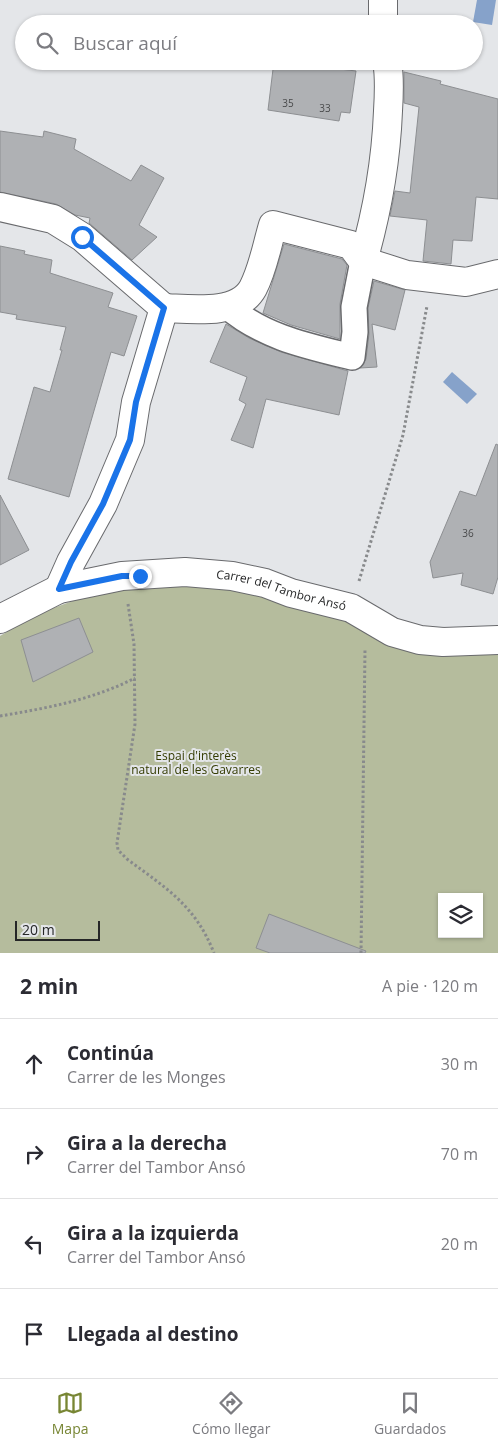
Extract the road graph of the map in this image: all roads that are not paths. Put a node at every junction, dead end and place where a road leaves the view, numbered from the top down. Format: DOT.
graph roads {
  1 [pos="383,0"];
  2 [pos="384,15"];
  3 [pos="387,70"];
  4 [pos="0,207"];
  5 [pos="362,261"];
  6 [pos="498,274"];
  7 [pos="227,306"];
  8 [pos="164,308"];
  9 [pos="59,589"];
  10 [pos="0,619"];
  11 [pos="498,640"];
  1 -- 2 [label="street"];
  3 -- 5 [label="street"];
  4 -- 8 [label="street"];
  5 -- 6 [label="street"];
  5 -- 7 [label="street"];
  5 -- 7 [label="street"];
  7 -- 8 [label="street"];
  8 -- 9 [label="street"];
  9 -- 10 [label="street, Carrer del Tambor Ansó"];
  9 -- 11 [label="street, Carrer del Tambor Ansó"];
}
